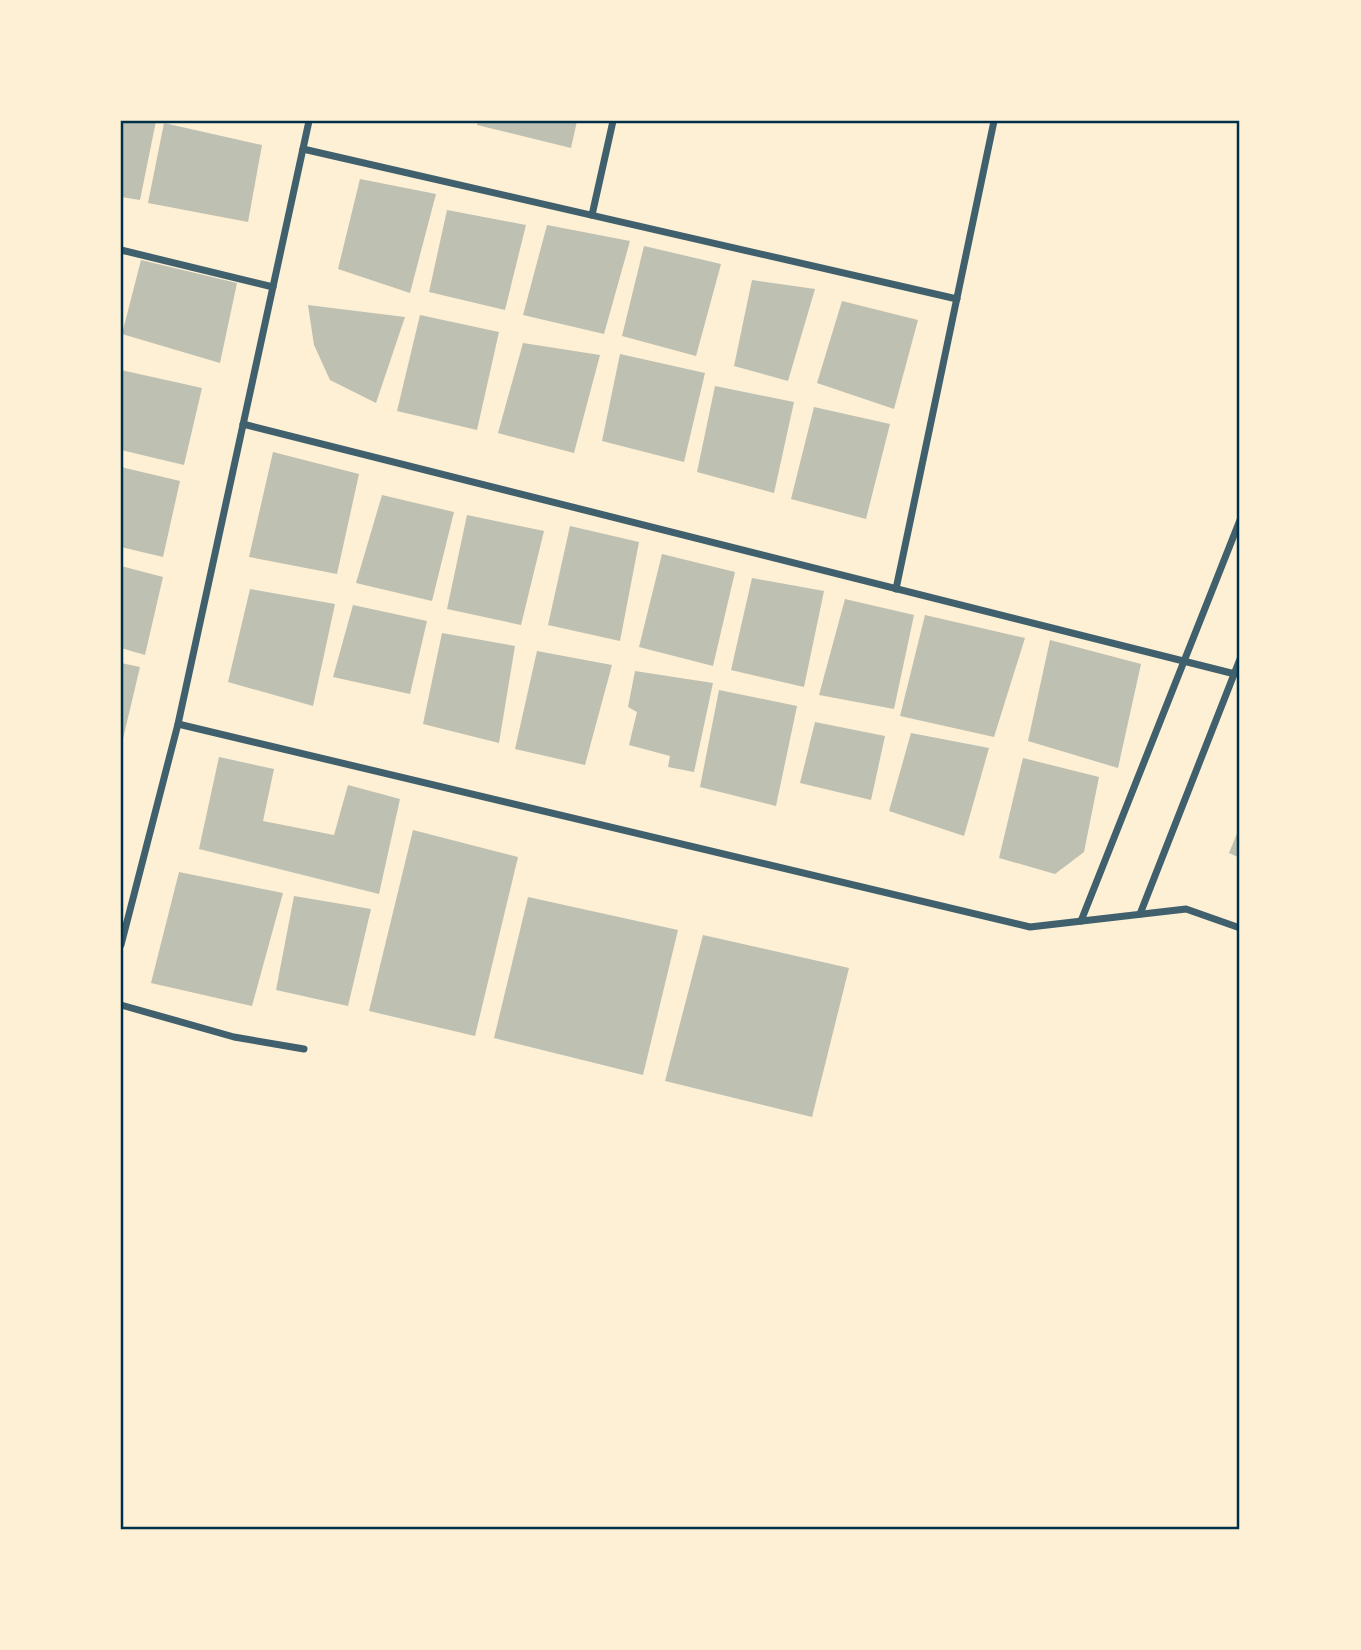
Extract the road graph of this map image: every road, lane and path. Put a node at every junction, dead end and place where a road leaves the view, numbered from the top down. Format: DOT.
graph roads {
  1 [pos="309,121"];
  2 [pos="613,121"];
  3 [pos="994,121"];
  4 [pos="303,149"];
  5 [pos="592,215"];
  6 [pos="121,250"];
  7 [pos="273,287"];
  8 [pos="957,299"];
  9 [pos="243,424"];
  10 [pos="1240,520"];
  11 [pos="895,589"];
  12 [pos="1240,659"];
  13 [pos="1184,661"];
  14 [pos="1235,674"];
  15 [pos="178,724"];
  16 [pos="1140,914"];
  17 [pos="1081,921"];
  18 [pos="1240,928"];
  19 [pos="121,946"];
  20 [pos="121,1004"];
  21 [pos="304,1049"];
  1 -- 4 [label="street"];
  2 -- 5 [label="street"];
  3 -- 8 [label="street"];
  4 -- 5 [label="street"];
  4 -- 7 [label="street"];
  5 -- 8 [label="street"];
  6 -- 7 [label="street"];
  7 -- 9 [label="street"];
  8 -- 11 [label="street"];
  9 -- 11 [label="street"];
  9 -- 15 [label="street"];
  10 -- 13 [label="street"];
  11 -- 13 [label="street"];
  12 -- 14 [label="street"];
  13 -- 14 [label="street"];
  13 -- 17 [label="street"];
  14 -- 16 [label="street"];
  15 -- 17 [label="street"];
  15 -- 19 [label="street"];
  16 -- 17 [label="street"];
  16 -- 18 [label="street"];
  20 -- 21 [label="street"];
}
